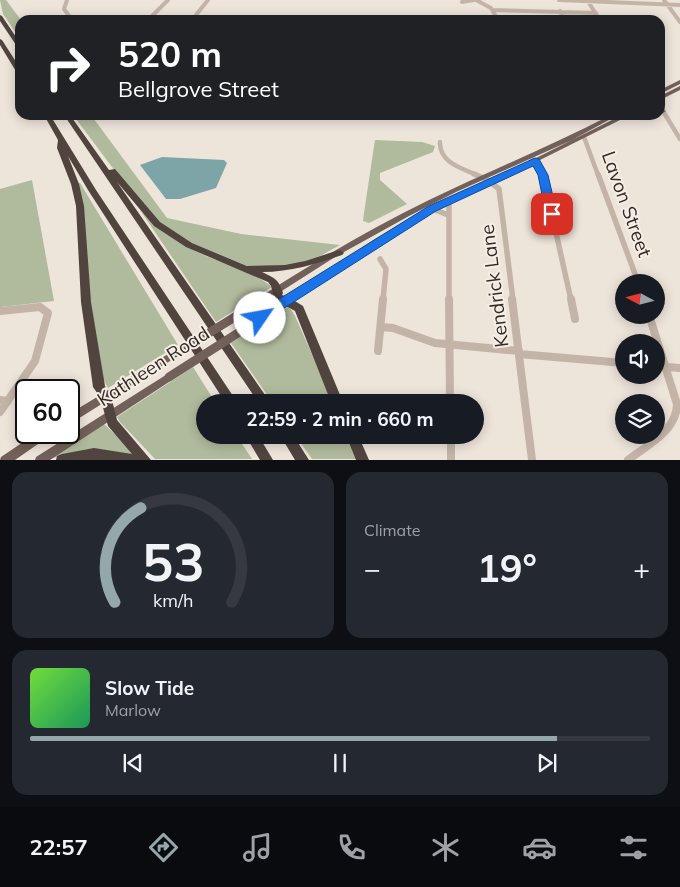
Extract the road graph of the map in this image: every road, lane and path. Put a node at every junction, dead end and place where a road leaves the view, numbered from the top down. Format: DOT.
graph roads {
  1 [pos="67,0"];
  2 [pos="168,0"];
  3 [pos="208,0"];
  4 [pos="475,0"];
  5 [pos="559,0"];
  6 [pos="664,0"];
  7 [pos="589,1"];
  8 [pos="462,2"];
  9 [pos="668,4"];
  10 [pos="680,5"];
  11 [pos="492,10"];
  12 [pos="560,11"];
  13 [pos="596,13"];
  14 [pos="69,15"];
  15 [pos="153,15"];
  16 [pos="196,15"];
  17 [pos="495,15"];
  18 [pos="562,15"];
  19 [pos="0,17"];
  20 [pos="680,22"];
  21 [pos="15,40"];
  22 [pos="0,41"];
  23 [pos="15,65"];
  24 [pos="680,82"];
  25 [pos="680,88"];
  26 [pos="665,90"];
  27 [pos="665,96"];
  28 [pos="665,115"];
  29 [pos="50,120"];
  30 [pos="70,120"];
  31 [pos="606,120"];
  32 [pos="617,120"];
  33 [pos="584,136"];
  34 [pos="82,137"];
  35 [pos="62,139"];
  36 [pos="680,139"];
  37 [pos="440,142"];
  38 [pos="533,159"];
  39 [pos="487,180"];
  40 [pos="449,200"];
  41 [pos="433,208"];
  42 [pos="448,215"];
  43 [pos="339,253"];
  44 [pos="380,259"];
  45 [pos="235,266"];
  46 [pos="635,274"];
  47 [pos="281,296"];
  48 [pos="262,299"];
  49 [pos="270,310"];
  50 [pos="0,312"];
  51 [pos="575,319"];
  52 [pos="381,327"];
  53 [pos="449,344"];
  54 [pos="378,351"];
  55 [pos="519,352"];
  56 [pos="615,362"];
  57 [pos="665,367"];
  58 [pos="680,368"];
  59 [pos="225,394"];
  60 [pos="259,394"];
  61 [pos="335,394"];
  62 [pos="450,394"];
  63 [pos="105,396"];
  64 [pos="4,401"];
  65 [pos="0,412"];
  66 [pos="80,412"];
  67 [pos="108,415"];
  68 [pos="29,444"];
  69 [pos="256,444"];
  70 [pos="292,444"];
  71 [pos="356,444"];
  72 [pos="451,444"];
  73 [pos="5,460"];
  74 [pos="40,460"];
  75 [pos="62,460"];
  76 [pos="132,460"];
  77 [pos="145,460"];
  78 [pos="266,460"];
  79 [pos="303,460"];
  80 [pos="363,460"];
  81 [pos="451,460"];
  82 [pos="532,460"];
  83 [pos="628,460"];
  1 -- 14 [label="street"];
  2 -- 15 [label="street"];
  3 -- 16 [label="street"];
  4 -- 8 [label="street"];
  4 -- 11 [label="street"];
  5 -- 7 [label="street"];
  6 -- 9 [label="street"];
  7 -- 9 [label="street"];
  7 -- 13 [label="street"];
  9 -- 10 [label="street"];
  9 -- 20 [label="street"];
  11 -- 12 [label="street"];
  11 -- 17 [label="street"];
  12 -- 13 [label="street"];
  12 -- 18 [label="street"];
  19 -- 21 [label="highway"];
  22 -- 23 [label="highway"];
  24 -- 26 [label="main road"];
  25 -- 27 [label="main road"];
  28 -- 36 [label="street"];
  29 -- 35 [label="highway"];
  30 -- 34 [label="highway"];
  31 -- 38 [label="main road"];
  32 -- 33 [label="main road"];
  33 -- 38 [label="main road"];
  33 -- 46 [label="street, Lavon Street"];
  34 -- 45 [label="highway"];
  34 -- 60 [label="highway"];
  35 -- 59 [label="highway"];
  35 -- 63 [label="highway"];
  37 -- 39 [label="street"];
  38 -- 39 [label="main road"];
  38 -- 51 [label="street"];
  39 -- 40 [label="main road"];
  39 -- 43 [label="main road"];
  39 -- 55 [label="street, Kendrick Lane"];
  40 -- 41 [label="main road"];
  40 -- 42 [label="street"];
  41 -- 42 [label="street"];
  41 -- 47 [label="main road"];
  42 -- 53 [label="street"];
  43 -- 45 [label="highway"];
  43 -- 47 [label="main road"];
  44 -- 52 [label="street"];
  45 -- 47 [label="highway"];
  47 -- 48 [label="highway"];
  47 -- 49 [label="highway"];
  47 -- 61 [label="highway"];
  48 -- 63 [label="main road, Kathleen Road, bridge"];
  49 -- 67 [label="main road, Kathleen Road, bridge"];
  50 -- 64 [label="street"];
  52 -- 53 [label="street"];
  52 -- 54 [label="street"];
  53 -- 55 [label="street"];
  53 -- 62 [label="street"];
  55 -- 56 [label="street"];
  55 -- 82 [label="street, Kendrick Lane"];
  57 -- 58 [label="street"];
  57 -- 83 [label="street"];
  63 -- 66 [label="main road, Kathleen Road"];
  63 -- 67 [label="highway"];
  64 -- 65 [label="street"];
  67 -- 74 [label="main road, Kathleen Road"];
  67 -- 77 [label="highway"];
  68 -- 73 [label="main road"];
  69 -- 78 [label="highway"];
  70 -- 79 [label="highway"];
  71 -- 80 [label="highway"];
  72 -- 81 [label="street"];
  75 -- 76 [label="highway"];
}
